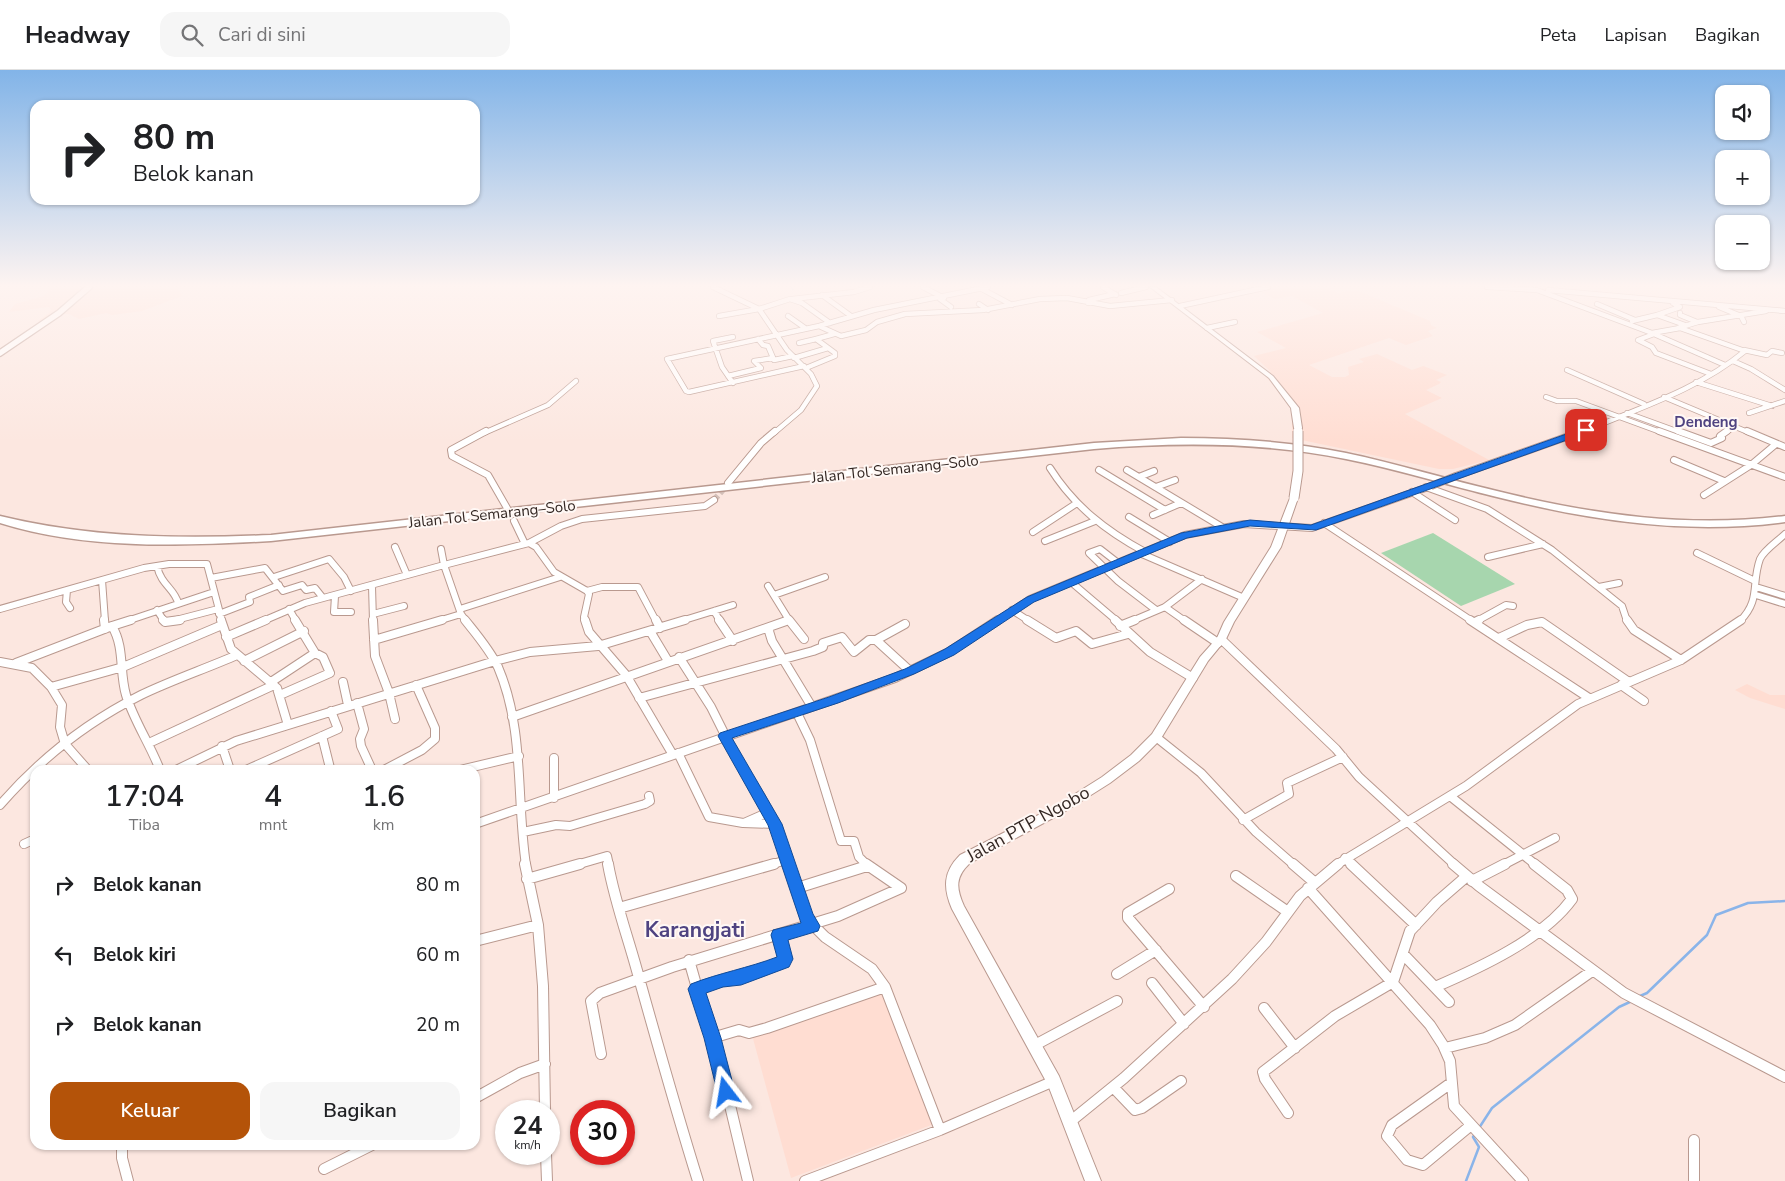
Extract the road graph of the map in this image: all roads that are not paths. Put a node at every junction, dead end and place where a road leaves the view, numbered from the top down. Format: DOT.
graph roads {
  1 [pos="21,339"];
  2 [pos="724,339"];
  3 [pos="758,339"];
  4 [pos="779,339"];
  5 [pos="819,339"];
  6 [pos="841,339"];
  7 [pos="1222,339"];
  8 [pos="1641,339"];
  9 [pos="1665,339"];
  10 [pos="1711,339"];
  11 [pos="816,340"];
  12 [pos="800,343"];
  13 [pos="842,344"];
  14 [pos="785,347"];
  15 [pos="828,348"];
  16 [pos="770,349"];
  17 [pos="716,350"];
  18 [pos="1744,350"];
  19 [pos="0,353"];
  20 [pos="1782,353"];
  21 [pos="794,357"];
  22 [pos="773,359"];
  23 [pos="1734,361"];
  24 [pos="770,365"];
  25 [pos="1725,365"];
  26 [pos="805,367"];
  27 [pos="1567,370"];
  28 [pos="1711,374"];
  29 [pos="728,376"];
  30 [pos="576,381"];
  31 [pos="1696,382"];
  32 [pos="733,383"];
  33 [pos="1785,390"];
  34 [pos="1546,397"];
  35 [pos="1664,397"];
  36 [pos="1785,401"];
  37 [pos="1644,404"];
  38 [pos="1772,406"];
  39 [pos="1627,412"];
  40 [pos="1749,412"];
  41 [pos="1618,417"];
  42 [pos="1734,427"];
  43 [pos="1711,443"];
  44 [pos="1776,444"];
  45 [pos="1785,447"];
  46 [pos="1716,453"];
  47 [pos="1674,460"];
  48 [pos="1751,465"];
  49 [pos="1050,468"];
  50 [pos="1099,470"];
  51 [pos="1127,470"];
  52 [pos="1154,471"];
  53 [pos="1139,477"];
  54 [pos="1785,477"];
  55 [pos="1175,480"];
  56 [pos="1724,481"];
  57 [pos="728,483"];
  58 [pos="1156,487"];
  59 [pos="1428,487"];
  60 [pos="1412,492"];
  61 [pos="1704,494"];
  62 [pos="714,500"];
  63 [pos="1077,502"];
  64 [pos="1181,503"];
  65 [pos="507,508"];
  66 [pos="1164,510"];
  67 [pos="1152,515"];
  68 [pos="1129,517"];
  69 [pos="0,519"];
  70 [pos="1785,519"];
  71 [pos="1454,520"];
  72 [pos="514,521"];
  73 [pos="1095,521"];
  74 [pos="1324,523"];
  75 [pos="1285,526"];
  76 [pos="1785,526"];
  77 [pos="0,527"];
  78 [pos="1222,527"];
  79 [pos="1033,532"];
  80 [pos="1785,534"];
  81 [pos="1045,540"];
  82 [pos="1170,542"];
  83 [pos="527,543"];
  84 [pos="1543,544"];
  85 [pos="395,547"];
  86 [pos="441,549"];
  87 [pos="1143,553"];
  88 [pos="1697,553"];
  89 [pos="1488,557"];
  90 [pos="1118,563"];
  91 [pos="444,565"];
  92 [pos="158,566"];
  93 [pos="1104,568"];
  94 [pos="407,575"];
  95 [pos="274,577"];
  96 [pos="560,577"];
  97 [pos="825,577"];
  98 [pos="211,578"];
  99 [pos="1202,579"];
  100 [pos="102,580"];
  101 [pos="1071,582"];
  102 [pos="1619,583"];
  103 [pos="279,585"];
  104 [pos="372,586"];
  105 [pos="768,586"];
  106 [pos="1599,587"];
  107 [pos="1756,587"];
  108 [pos="68,590"];
  109 [pos="587,590"];
  110 [pos="214,592"];
  111 [pos="351,592"];
  112 [pos="334,596"];
  113 [pos="774,596"];
  114 [pos="1785,596"];
  115 [pos="323,598"];
  116 [pos="1244,598"];
  117 [pos="178,603"];
  118 [pos="1785,604"];
  119 [pos="733,605"];
  120 [pos="404,606"];
  121 [pos="1513,606"];
  122 [pos="1165,607"];
  123 [pos="70,608"];
  124 [pos="0,609"];
  125 [pos="289,609"];
  126 [pos="157,610"];
  127 [pos="1012,610"];
  128 [pos="1156,610"];
  129 [pos="218,611"];
  130 [pos="461,611"];
  131 [pos="714,611"];
  132 [pos="351,612"];
  133 [pos="373,614"];
  134 [pos="788,620"];
  135 [pos="1475,622"];
  136 [pos="905,624"];
  137 [pos="222,625"];
  138 [pos="1120,626"];
  139 [pos="109,628"];
  140 [pos="660,628"];
  141 [pos="768,628"];
  142 [pos="650,631"];
  143 [pos="304,632"];
  144 [pos="1128,634"];
  145 [pos="226,636"];
  146 [pos="1499,638"];
  147 [pos="804,639"];
  148 [pos="374,640"];
  149 [pos="876,640"];
  150 [pos="733,641"];
  151 [pos="1219,641"];
  152 [pos="598,646"];
  153 [pos="315,653"];
  154 [pos="679,657"];
  155 [pos="240,658"];
  156 [pos="784,660"];
  157 [pos="1681,660"];
  158 [pos="494,661"];
  159 [pos="668,661"];
  160 [pos="0,662"];
  161 [pos="16,663"];
  162 [pos="123,667"];
  163 [pos="910,672"];
  164 [pos="626,675"];
  165 [pos="1193,678"];
  166 [pos="343,682"];
  167 [pos="694,682"];
  168 [pos="1625,683"];
  169 [pos="273,684"];
  170 [pos="416,685"];
  171 [pos="51,687"];
  172 [pos="389,693"];
  173 [pos="280,695"];
  174 [pos="639,698"];
  175 [pos="1589,698"];
  176 [pos="1644,701"];
  177 [pos="128,702"];
  178 [pos="352,704"];
  179 [pos="812,707"];
  180 [pos="331,711"];
  181 [pos="796,713"];
  182 [pos="512,717"];
  183 [pos="395,719"];
  184 [pos="288,725"];
  185 [pos="322,736"];
  186 [pos="724,736"];
  187 [pos="1156,737"];
  188 [pos="149,743"];
  189 [pos="65,744"];
  190 [pos="222,746"];
  191 [pos="675,754"];
  192 [pos="518,756"];
  193 [pos="1343,757"];
  194 [pos="554,758"];
  195 [pos="38,765"];
  196 [pos="84,765"];
  197 [pos="158,765"];
  198 [pos="186,765"];
  199 [pos="228,765"];
  200 [pos="257,765"];
  201 [pos="329,765"];
  202 [pos="370,765"];
  203 [pos="394,765"];
  204 [pos="480,765"];
  205 [pos="30,773"];
  206 [pos="649,796"];
  207 [pos="1450,796"];
  208 [pos="554,798"];
  209 [pos="0,805"];
  210 [pos="522,809"];
  211 [pos="769,812"];
  212 [pos="1243,820"];
  213 [pos="480,822"];
  214 [pos="743,823"];
  215 [pos="1408,823"];
  216 [pos="775,824"];
  217 [pos="523,832"];
  218 [pos="1555,838"];
  219 [pos="30,841"];
  220 [pos="24,844"];
  221 [pos="1524,856"];
  222 [pos="1345,858"];
  223 [pos="787,860"];
  224 [pos="867,866"];
  225 [pos="1236,876"];
  226 [pos="527,878"];
  227 [pos="1470,878"];
  228 [pos="1311,885"];
  229 [pos="797,888"];
  230 [pos="1169,889"];
  231 [pos="619,908"];
  232 [pos="1288,912"];
  233 [pos="1416,924"];
  234 [pos="538,926"];
  235 [pos="812,926"];
  236 [pos="1539,928"];
  237 [pos="779,935"];
  238 [pos="480,940"];
  239 [pos="1156,950"];
  240 [pos="1403,954"];
  241 [pos="689,960"];
  242 [pos="1592,971"];
  243 [pos="1117,974"];
  244 [pos="639,978"];
  245 [pos="1393,982"];
  246 [pos="1152,983"];
  247 [pos="885,987"];
  248 [pos="1434,987"];
  249 [pos="696,989"];
  250 [pos="1117,1001"];
  251 [pos="1449,1002"];
  252 [pos="1204,1007"];
  253 [pos="1264,1008"];
  254 [pos="1184,1024"];
  255 [pos="712,1038"];
  256 [pos="1035,1045"];
  257 [pos="1295,1048"];
  258 [pos="1445,1048"];
  259 [pos="601,1054"];
  260 [pos="545,1064"];
  261 [pos="1785,1077"];
  262 [pos="1054,1081"];
  263 [pos="1181,1081"];
  264 [pos="1451,1083"];
  265 [pos="1112,1087"];
  266 [pos="480,1095"];
  267 [pos="546,1100"];
  268 [pos="1288,1113"];
  269 [pos="1071,1121"];
  270 [pos="1472,1127"];
  271 [pos="940,1130"];
  272 [pos="1694,1140"];
  273 [pos="122,1150"];
  274 [pos="362,1150"];
  275 [pos="546,1165"];
  276 [pos="324,1169"];
  277 [pos="128,1181"];
  278 [pos="547,1181"];
  279 [pos="698,1181"];
  280 [pos="748,1181"];
  281 [pos="805,1181"];
  282 [pos="1093,1181"];
  283 [pos="1524,1181"];
  284 [pos="1694,1181"];
  1 -- 19 [label="street"];
  2 -- 17 [label="street"];
  3 -- 16 [label="street"];
  3 -- 17 [label="street"];
  4 -- 14 [label="street"];
  5 -- 11 [label="street"];
  6 -- 13 [label="street"];
  7 -- 75 [label="main road, Jalan PTP Ngobo, bridge"];
  8 -- 28 [label="street"];
  9 -- 25 [label="street"];
  10 -- 18 [label="street"];
  11 -- 12 [label="street"];
  11 -- 15 [label="street"];
  14 -- 16 [label="street"];
  14 -- 21 [label="street"];
  15 -- 21 [label="street"];
  15 -- 26 [label="street"];
  16 -- 22 [label="street"];
  17 -- 29 [label="street"];
  17 -- 32 [label="street"];
  18 -- 20 [label="street"];
  18 -- 23 [label="street"];
  21 -- 22 [label="street"];
  21 -- 26 [label="street"];
  22 -- 24 [label="street"];
  22 -- 29 [label="street"];
  23 -- 25 [label="street"];
  23 -- 33 [label="street"];
  25 -- 28 [label="street"];
  26 -- 32 [label="street"];
  26 -- 57 [label="street"];
  27 -- 37 [label="street"];
  28 -- 31 [label="street"];
  29 -- 32 [label="street"];
  30 -- 65 [label="street"];
  31 -- 35 [label="street"];
  31 -- 38 [label="street"];
  34 -- 41 [label="street"];
  35 -- 37 [label="street"];
  35 -- 42 [label="street"];
  36 -- 38 [label="street"];
  37 -- 39 [label="street"];
  38 -- 40 [label="street"];
  39 -- 41 [label="street"];
  39 -- 43 [label="street"];
  41 -- 46 [label="street"];
  41 -- 59 [label="street, bridge"];
  42 -- 43 [label="street"];
  42 -- 44 [label="street"];
  43 -- 46 [label="street"];
  44 -- 45 [label="street"];
  44 -- 48 [label="street"];
  46 -- 48 [label="street"];
  47 -- 56 [label="street"];
  48 -- 54 [label="street"];
  48 -- 56 [label="street"];
  49 -- 63 [label="street"];
  50 -- 66 [label="street"];
  51 -- 53 [label="street"];
  52 -- 53 [label="street"];
  53 -- 58 [label="street"];
  55 -- 58 [label="street"];
  56 -- 61 [label="street"];
  58 -- 64 [label="street"];
  59 -- 60 [label="street"];
  59 -- 84 [label="street"];
  60 -- 71 [label="street"];
  60 -- 74 [label="street"];
  62 -- 83 [label="street"];
  63 -- 73 [label="street"];
  63 -- 79 [label="street"];
  64 -- 66 [label="street"];
  64 -- 78 [label="street"];
  66 -- 67 [label="street"];
  68 -- 82 [label="street"];
  69 -- 70 [label="highway, Jalan Tol Semarang–Solo"];
  72 -- 83 [label="street"];
  73 -- 81 [label="street"];
  73 -- 87 [label="street"];
  74 -- 75 [label="street"];
  74 -- 135 [label="street"];
  75 -- 78 [label="street"];
  75 -- 116 [label="main road, Jalan PTP Ngobo"];
  76 -- 77 [label="highway, Jalan Tol Semarang–Solo"];
  78 -- 82 [label="street"];
  80 -- 107 [label="street"];
  82 -- 87 [label="street"];
  83 -- 91 [label="street"];
  83 -- 96 [label="street"];
  84 -- 89 [label="street"];
  84 -- 106 [label="street"];
  85 -- 94 [label="street"];
  86 -- 91 [label="street"];
  87 -- 90 [label="street"];
  87 -- 99 [label="street"];
  88 -- 107 [label="street"];
  90 -- 93 [label="street"];
  90 -- 93 [label="street"];
  91 -- 94 [label="street"];
  91 -- 130 [label="street"];
  92 -- 98 [label="street"];
  92 -- 100 [label="street"];
  92 -- 117 [label="street"];
  93 -- 101 [label="street"];
  93 -- 128 [label="street"];
  94 -- 104 [label="street"];
  95 -- 98 [label="street"];
  95 -- 103 [label="street"];
  95 -- 111 [label="street"];
  96 -- 109 [label="street"];
  96 -- 130 [label="street"];
  97 -- 113 [label="street"];
  98 -- 110 [label="street"];
  99 -- 116 [label="street"];
  99 -- 122 [label="street"];
  100 -- 108 [label="street"];
  100 -- 139 [label="street"];
  101 -- 127 [label="street"];
  101 -- 138 [label="street"];
  102 -- 106 [label="street"];
  103 -- 115 [label="street"];
  103 -- 129 [label="street"];
  104 -- 111 [label="street"];
  104 -- 133 [label="street"];
  105 -- 113 [label="street"];
  106 -- 157 [label="street"];
  107 -- 114 [label="street"];
  107 -- 118 [label="street"];
  107 -- 157 [label="street"];
  108 -- 123 [label="street"];
  108 -- 124 [label="street"];
  109 -- 140 [label="street"];
  109 -- 152 [label="street"];
  110 -- 117 [label="street"];
  110 -- 129 [label="street"];
  111 -- 112 [label="street"];
  112 -- 115 [label="street"];
  112 -- 132 [label="street"];
  113 -- 134 [label="street"];
  115 -- 125 [label="street"];
  116 -- 151 [label="main road, Jalan PTP Ngobo"];
  117 -- 126 [label="street"];
  119 -- 131 [label="street"];
  120 -- 133 [label="street"];
  121 -- 135 [label="street"];
  122 -- 128 [label="street"];
  122 -- 151 [label="street"];
  125 -- 143 [label="street"];
  125 -- 145 [label="street"];
  126 -- 129 [label="street"];
  126 -- 139 [label="street"];
  127 -- 144 [label="street"];
  127 -- 163 [label="street"];
  128 -- 138 [label="street"];
  129 -- 137 [label="street"];
  130 -- 148 [label="street"];
  130 -- 158 [label="street"];
  131 -- 140 [label="street"];
  131 -- 150 [label="street"];
  133 -- 148 [label="street"];
  134 -- 141 [label="street"];
  134 -- 147 [label="street"];
  135 -- 146 [label="street"];
  136 -- 149 [label="street"];
  137 -- 145 [label="street"];
  137 -- 162 [label="street"];
  138 -- 144 [label="street"];
  139 -- 161 [label="street"];
  139 -- 162 [label="street"];
  140 -- 142 [label="street"];
  141 -- 150 [label="street"];
  141 -- 156 [label="street"];
  142 -- 152 [label="street"];
  142 -- 159 [label="street"];
  143 -- 153 [label="street"];
  143 -- 155 [label="street"];
  144 -- 165 [label="street"];
  145 -- 155 [label="street"];
  146 -- 168 [label="street"];
  146 -- 175 [label="street"];
  148 -- 172 [label="street"];
  149 -- 156 [label="street"];
  149 -- 163 [label="street"];
  150 -- 154 [label="street"];
  151 -- 165 [label="main road, Jalan PTP Ngobo"];
  151 -- 193 [label="street"];
  152 -- 158 [label="street"];
  152 -- 164 [label="street"];
  153 -- 169 [label="street"];
  153 -- 173 [label="street"];
  154 -- 159 [label="street"];
  154 -- 167 [label="street"];
  155 -- 169 [label="street"];
  155 -- 177 [label="street"];
  156 -- 167 [label="street"];
  156 -- 179 [label="street"];
  157 -- 168 [label="street"];
  158 -- 170 [label="street"];
  158 -- 182 [label="street"];
  159 -- 164 [label="street"];
  160 -- 161 [label="street"];
  161 -- 171 [label="street"];
  162 -- 171 [label="street"];
  162 -- 177 [label="street"];
  163 -- 179 [label="street"];
  164 -- 174 [label="street"];
  164 -- 182 [label="street"];
  165 -- 187 [label="main road, Jalan PTP Ngobo"];
  166 -- 178 [label="street"];
  167 -- 174 [label="street"];
  167 -- 186 [label="street"];
  168 -- 175 [label="street"];
  168 -- 176 [label="street"];
  169 -- 173 [label="street"];
  169 -- 188 [label="street"];
  170 -- 172 [label="street"];
  170 -- 203 [label="street"];
  171 -- 189 [label="street"];
  172 -- 178 [label="street"];
  172 -- 183 [label="street"];
  173 -- 184 [label="street"];
  174 -- 191 [label="street"];
  175 -- 207 [label="street"];
  177 -- 188 [label="street"];
  177 -- 189 [label="street"];
  178 -- 180 [label="street"];
  178 -- 202 [label="street"];
  179 -- 181 [label="street"];
  180 -- 184 [label="street"];
  180 -- 185 [label="street"];
  181 -- 186 [label="street"];
  181 -- 224 [label="street"];
  182 -- 192 [label="street"];
  184 -- 190 [label="street"];
  185 -- 200 [label="street"];
  185 -- 201 [label="street"];
  186 -- 191 [label="street"];
  186 -- 211 [label="street"];
  187 -- 212 [label="street"];
  187 -- 256 [label="main road, Jalan PTP Ngobo"];
  188 -- 197 [label="street"];
  189 -- 195 [label="street"];
  189 -- 196 [label="street"];
  190 -- 198 [label="street"];
  190 -- 199 [label="street"];
  191 -- 208 [label="street"];
  191 -- 214 [label="street"];
  192 -- 204 [label="street"];
  192 -- 210 [label="street"];
  193 -- 212 [label="street"];
  193 -- 215 [label="street"];
  194 -- 208 [label="street"];
  205 -- 209 [label="street"];
  206 -- 217 [label="street"];
  207 -- 215 [label="street"];
  207 -- 221 [label="street"];
  208 -- 210 [label="street"];
  210 -- 213 [label="street"];
  210 -- 217 [label="street"];
  211 -- 214 [label="street"];
  211 -- 216 [label="street"];
  212 -- 228 [label="street"];
  214 -- 216 [label="street"];
  215 -- 222 [label="street"];
  215 -- 227 [label="street"];
  216 -- 223 [label="street"];
  217 -- 226 [label="street"];
  218 -- 221 [label="street"];
  219 -- 220 [label="street"];
  221 -- 227 [label="street"];
  221 -- 236 [label="street"];
  222 -- 228 [label="street"];
  222 -- 233 [label="street"];
  223 -- 229 [label="street"];
  223 -- 231 [label="street"];
  224 -- 229 [label="street"];
  224 -- 235 [label="street"];
  225 -- 232 [label="street"];
  226 -- 231 [label="street"];
  226 -- 234 [label="street"];
  227 -- 233 [label="street"];
  227 -- 236 [label="street"];
  228 -- 232 [label="street"];
  228 -- 245 [label="street"];
  229 -- 235 [label="street"];
  230 -- 239 [label="street"];
  231 -- 244 [label="street"];
  232 -- 252 [label="street"];
  233 -- 240 [label="street"];
  234 -- 238 [label="street"];
  234 -- 260 [label="street"];
  235 -- 237 [label="street"];
  235 -- 247 [label="street"];
  236 -- 242 [label="street"];
  236 -- 248 [label="street"];
  237 -- 241 [label="street"];
  237 -- 249 [label="street"];
  239 -- 243 [label="street"];
  239 -- 252 [label="street"];
  240 -- 245 [label="street"];
  240 -- 248 [label="street"];
  241 -- 244 [label="street"];
  241 -- 249 [label="street"];
  242 -- 258 [label="street"];
  242 -- 261 [label="street"];
  244 -- 259 [label="street"];
  244 -- 279 [label="street"];
  245 -- 257 [label="street"];
  245 -- 258 [label="street"];
  246 -- 254 [label="street"];
  247 -- 255 [label="street"];
  247 -- 271 [label="street"];
  248 -- 251 [label="street"];
  249 -- 255 [label="street"];
  250 -- 256 [label="street"];
  252 -- 254 [label="street"];
  253 -- 257 [label="street"];
  254 -- 265 [label="street"];
  255 -- 280 [label="street"];
  256 -- 262 [label="main road, Jalan PTP Ngobo"];
  257 -- 268 [label="street"];
  258 -- 264 [label="street"];
  260 -- 266 [label="street"];
  260 -- 267 [label="street"];
  262 -- 269 [label="main road, Jalan PTP Ngobo"];
  262 -- 271 [label="street"];
  263 -- 265 [label="street"];
  264 -- 270 [label="street"];
  264 -- 270 [label="street"];
  265 -- 269 [label="street"];
  269 -- 282 [label="main road, Jalan PTP Ngobo"];
  270 -- 283 [label="street"];
  271 -- 281 [label="street"];
  272 -- 284 [label="street"];
  273 -- 277 [label="street"];
  274 -- 276 [label="street"];
  275 -- 278 [label="street"];
}
